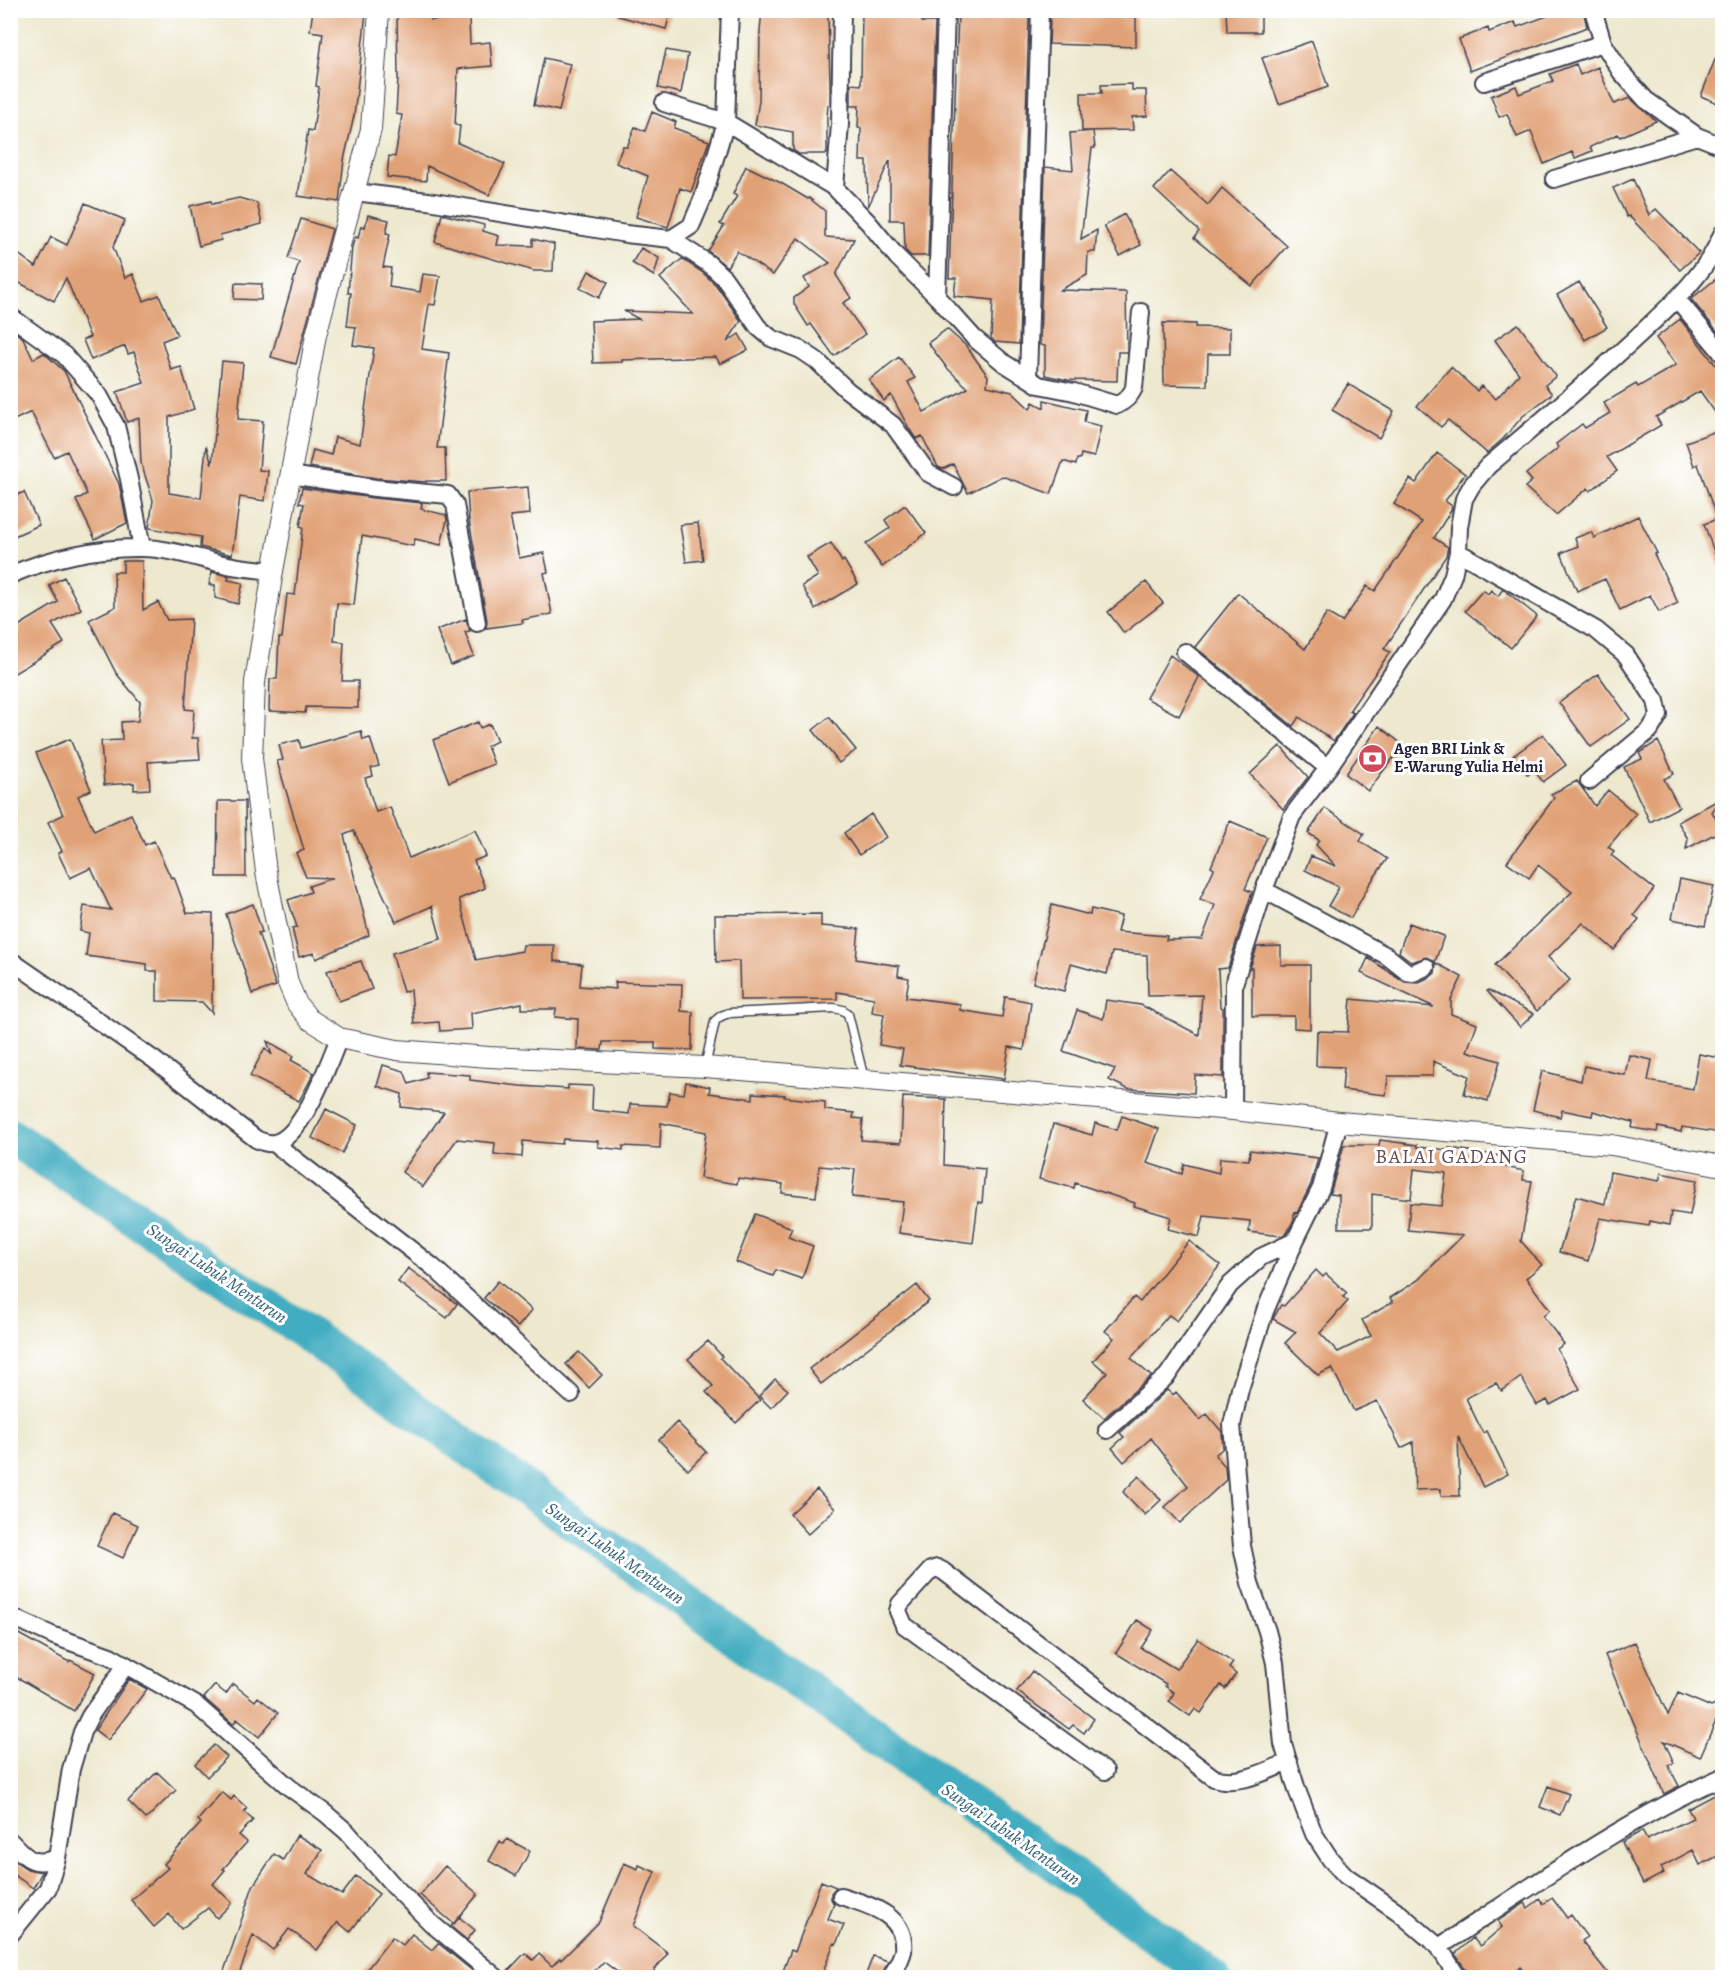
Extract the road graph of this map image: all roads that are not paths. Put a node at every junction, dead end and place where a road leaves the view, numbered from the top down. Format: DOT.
graph roads {
  1 [pos="379,10"];
  2 [pos="730,10"];
  3 [pos="842,10"];
  4 [pos="946,10"];
  5 [pos="1040,10"];
  6 [pos="1593,10"];
  7 [pos="1603,43"];
  8 [pos="1484,82"];
  9 [pos="664,103"];
  10 [pos="726,122"];
  11 [pos="1697,136"];
  12 [pos="1722,146"];
  13 [pos="1554,179"];
  14 [pos="834,188"];
  15 [pos="355,192"];
  16 [pos="1722,234"];
  17 [pos="671,239"];
  18 [pos="937,297"];
  19 [pos="1677,299"];
  20 [pos="1141,312"];
  21 [pos="10,316"];
  22 [pos="1722,353"];
  23 [pos="1028,377"];
  24 [pos="290,475"];
  25 [pos="954,487"];
  26 [pos="142,548"];
  27 [pos="1458,552"];
  28 [pos="273,571"];
  29 [pos="10,575"];
  30 [pos="477,623"];
  31 [pos="1185,652"];
  32 [pos="1328,768"];
  33 [pos="1589,781"];
  34 [pos="1264,890"];
  35 [pos="10,960"];
  36 [pos="1426,967"];
  37 [pos="339,1038"];
  38 [pos="705,1067"];
  39 [pos="864,1080"];
  40 [pos="1233,1110"];
  41 [pos="1339,1122"];
  42 [pos="274,1143"];
  43 [pos="1722,1166"];
  44 [pos="1295,1241"];
  45 [pos="571,1394"];
  46 [pos="1107,1430"];
  47 [pos="10,1616"];
  48 [pos="126,1665"];
  49 [pos="1289,1762"];
  50 [pos="1105,1771"];
  51 [pos="1722,1777"];
  52 [pos="10,1840"];
  53 [pos="57,1858"];
  54 [pos="841,1896"];
  55 [pos="13,1932"];
  56 [pos="1439,1947"];
  57 [pos="497,1977"];
  58 [pos="891,1977"];
  59 [pos="1458,1977"];
  1 -- 15 [label="street"];
  2 -- 10 [label="street"];
  3 -- 14 [label="street"];
  4 -- 18 [label="street"];
  5 -- 23 [label="street"];
  6 -- 7 [label="street"];
  7 -- 8 [label="street"];
  7 -- 11 [label="street"];
  9 -- 10 [label="street"];
  10 -- 14 [label="street"];
  10 -- 17 [label="street"];
  11 -- 12 [label="street"];
  11 -- 13 [label="street"];
  14 -- 18 [label="street"];
  15 -- 17 [label="street"];
  15 -- 24 [label="street"];
  16 -- 19 [label="street"];
  17 -- 25 [label="street"];
  18 -- 23 [label="street"];
  19 -- 22 [label="street"];
  19 -- 27 [label="street"];
  20 -- 23 [label="street"];
  21 -- 26 [label="street"];
  24 -- 28 [label="street"];
  24 -- 30 [label="street"];
  26 -- 28 [label="street"];
  26 -- 29 [label="street"];
  27 -- 32 [label="street"];
  27 -- 33 [label="street"];
  28 -- 37 [label="street"];
  31 -- 32 [label="street"];
  32 -- 34 [label="street"];
  34 -- 36 [label="street"];
  34 -- 40 [label="street"];
  35 -- 42 [label="street"];
  37 -- 38 [label="street"];
  37 -- 42 [label="street"];
  38 -- 39 [label="street"];
  38 -- 39 [label="lane"];
  39 -- 40 [label="street"];
  40 -- 41 [label="street"];
  41 -- 43 [label="street"];
  41 -- 44 [label="street"];
  42 -- 45 [label="street"];
  44 -- 46 [label="street"];
  44 -- 49 [label="street"];
  47 -- 48 [label="street"];
  48 -- 53 [label="street"];
  48 -- 57 [label="street"];
  49 -- 50 [label="street"];
  49 -- 56 [label="street"];
  51 -- 56 [label="street"];
  52 -- 53 [label="street"];
  53 -- 55 [label="street"];
  54 -- 58 [label="street"];
  56 -- 59 [label="street"];
}
